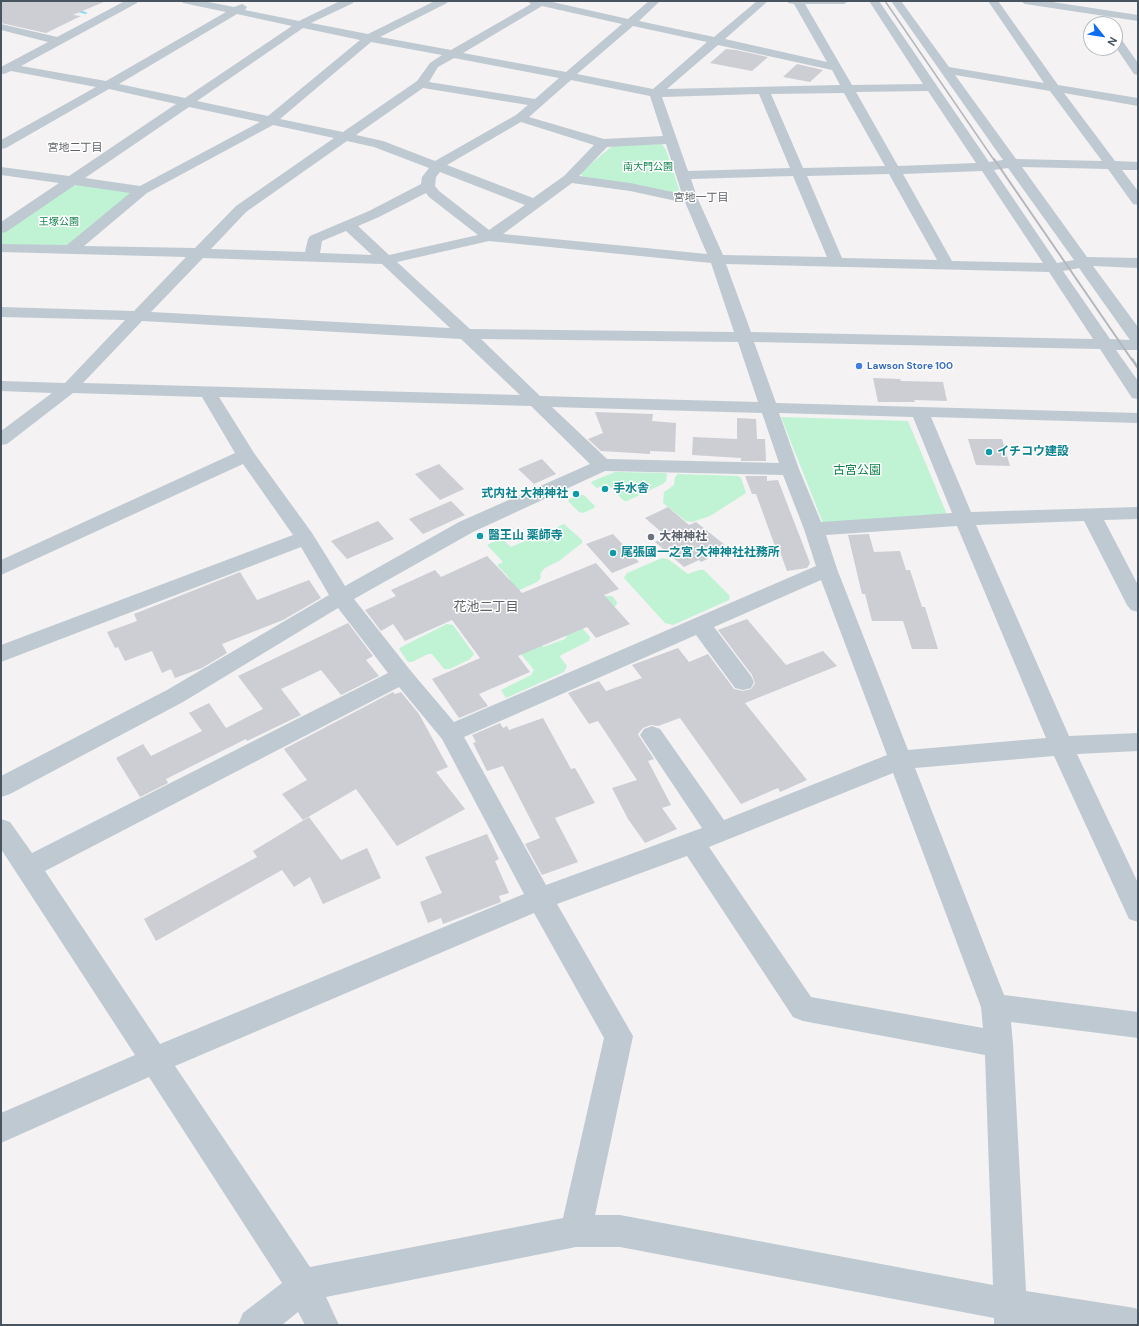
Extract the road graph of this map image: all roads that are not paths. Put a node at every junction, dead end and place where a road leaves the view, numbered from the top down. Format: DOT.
graph roads {
  1 [pos="133,1"];
  2 [pos="187,1"];
  3 [pos="349,1"];
  4 [pos="443,1"];
  5 [pos="655,1"];
  6 [pos="763,1"];
  7 [pos="844,1"];
  8 [pos="874,1"];
  9 [pos="896,1"];
  10 [pos="993,1"];
  11 [pos="1025,1"];
  12 [pos="1089,1"];
  13 [pos="253,2"];
  14 [pos="538,2"];
  15 [pos="795,2"];
  16 [pos="235,11"];
  17 [pos="1096,12"];
  18 [pos="1099,16"];
  19 [pos="1138,18"];
  20 [pos="629,22"];
  21 [pos="302,24"];
  22 [pos="1,26"];
  23 [pos="369,38"];
  24 [pos="716,40"];
  25 [pos="58,41"];
  26 [pos="1123,49"];
  27 [pos="451,53"];
  28 [pos="836,67"];
  29 [pos="6,69"];
  30 [pos="946,70"];
  31 [pos="1138,71"];
  32 [pos="568,77"];
  33 [pos="421,84"];
  34 [pos="107,85"];
  35 [pos="932,87"];
  36 [pos="1054,88"];
  37 [pos="848,89"];
  38 [pos="764,91"];
  39 [pos="655,93"];
  40 [pos="187,102"];
  41 [pos="1138,102"];
  42 [pos="538,103"];
  43 [pos="520,118"];
  44 [pos="271,120"];
  45 [pos="345,136"];
  46 [pos="671,140"];
  47 [pos="603,143"];
  48 [pos="1,144"];
  49 [pos="1012,163"];
  50 [pos="438,165"];
  51 [pos="986,166"];
  52 [pos="1112,166"];
  53 [pos="1138,166"];
  54 [pos="893,170"];
  55 [pos="1,171"];
  56 [pos="799,172"];
  57 [pos="683,175"];
  58 [pos="569,179"];
  59 [pos="71,180"];
  60 [pos="428,186"];
  61 [pos="142,190"];
  62 [pos="690,197"];
  63 [pos="1138,201"];
  64 [pos="536,204"];
  65 [pos="349,226"];
  66 [pos="1,229"];
  67 [pos="489,237"];
  68 [pos="1,248"];
  69 [pos="70,250"];
  70 [pos="199,253"];
  71 [pos="312,256"];
  72 [pos="717,259"];
  73 [pos="387,260"];
  74 [pos="836,262"];
  75 [pos="1084,263"];
  76 [pos="1138,263"];
  77 [pos="947,265"];
  78 [pos="1053,268"];
  79 [pos="1,312"];
  80 [pos="139,316"];
  81 [pos="466,334"];
  82 [pos="744,337"];
  83 [pos="1138,339"];
  84 [pos="1104,344"];
  85 [pos="1138,345"];
  86 [pos="1,386"];
  87 [pos="68,389"];
  88 [pos="208,393"];
  89 [pos="1138,394"];
  90 [pos="536,401"];
  91 [pos="768,408"];
  92 [pos="919,411"];
  93 [pos="1138,418"];
  94 [pos="1,440"];
  95 [pos="246,454"];
  96 [pos="602,465"];
  97 [pos="790,469"];
  98 [pos="1138,513"];
  99 [pos="1090,515"];
  100 [pos="964,519"];
  101 [pos="814,529"];
  102 [pos="304,538"];
  103 [pos="1,568"];
  104 [pos="827,569"];
  105 [pos="341,597"];
  106 [pos="1138,605"];
  107 [pos="700,624"];
  108 [pos="1,654"];
  109 [pos="402,676"];
  110 [pos="743,682"];
  111 [pos="450,733"];
  112 [pos="652,735"];
  113 [pos="1138,742"];
  114 [pos="1060,746"];
  115 [pos="900,760"];
  116 [pos="1,787"];
  117 [pos="1,829"];
  118 [pos="719,833"];
  119 [pos="692,844"];
  120 [pos="28,867"];
  121 [pos="540,899"];
  122 [pos="1138,911"];
  123 [pos="995,1007"];
  124 [pos="1138,1025"];
  125 [pos="999,1044"];
  126 [pos="155,1060"];
  127 [pos="1,1128"];
  128 [pos="576,1231"];
  129 [pos="303,1286"];
  130 [pos="1011,1315"];
  131 [pos="255,1325"];
  132 [pos="322,1325"];
  133 [pos="1135,1325"];
  1 -- 25 [label="street"];
  2 -- 16 [label="street"];
  3 -- 21 [label="street"];
  4 -- 23 [label="street"];
  5 -- 20 [label="street"];
  6 -- 24 [label="street"];
  7 -- 15 [label="street"];
  8 -- 35 [label="street"];
  9 -- 30 [label="street"];
  10 -- 36 [label="street"];
  11 -- 17 [label="street"];
  12 -- 17 [label="street"];
  13 -- 16 [label="street"];
  14 -- 20 [label="street"];
  14 -- 27 [label="street"];
  15 -- 28 [label="street"];
  16 -- 21 [label="street"];
  16 -- 34 [label="street"];
  17 -- 18 [label="street"];
  17 -- 19 [label="street"];
  20 -- 24 [label="street"];
  20 -- 32 [label="street"];
  21 -- 23 [label="street"];
  21 -- 40 [label="street"];
  22 -- 25 [label="street"];
  23 -- 27 [label="street"];
  23 -- 44 [label="street"];
  24 -- 28 [label="street"];
  24 -- 39 [label="street"];
  25 -- 29 [label="street"];
  26 -- 31 [label="street"];
  27 -- 32 [label="street"];
  27 -- 33 [label="street"];
  28 -- 37 [label="street"];
  29 -- 34 [label="street"];
  30 -- 36 [label="street"];
  30 -- 49 [label="street"];
  32 -- 39 [label="street"];
  32 -- 42 [label="street"];
  33 -- 42 [label="street"];
  33 -- 45 [label="street"];
  34 -- 40 [label="street"];
  34 -- 48 [label="street"];
  35 -- 37 [label="street"];
  35 -- 51 [label="street"];
  36 -- 41 [label="street"];
  36 -- 52 [label="street"];
  37 -- 38 [label="street"];
  37 -- 54 [label="street"];
  38 -- 39 [label="street"];
  38 -- 56 [label="street"];
  39 -- 46 [label="street"];
  40 -- 44 [label="street"];
  40 -- 59 [label="street"];
  42 -- 43 [label="street"];
  43 -- 47 [label="street"];
  43 -- 50 [label="street"];
  44 -- 45 [label="street"];
  44 -- 61 [label="street"];
  45 -- 50 [label="street"];
  45 -- 70 [label="street"];
  46 -- 47 [label="street"];
  46 -- 57 [label="street"];
  47 -- 58 [label="street"];
  49 -- 51 [label="street"];
  49 -- 52 [label="street"];
  49 -- 75 [label="street"];
  50 -- 60 [label="street"];
  50 -- 64 [label="street"];
  51 -- 54 [label="street"];
  51 -- 78 [label="street"];
  52 -- 53 [label="street"];
  52 -- 63 [label="street"];
  54 -- 56 [label="street"];
  54 -- 77 [label="street"];
  55 -- 59 [label="street"];
  56 -- 57 [label="street"];
  56 -- 74 [label="street"];
  57 -- 62 [label="street"];
  58 -- 62 [label="street"];
  58 -- 64 [label="street"];
  59 -- 61 [label="street"];
  59 -- 66 [label="street"];
  60 -- 65 [label="street"];
  60 -- 67 [label="street"];
  61 -- 69 [label="street"];
  62 -- 72 [label="street"];
  64 -- 67 [label="street"];
  65 -- 71 [label="street"];
  65 -- 73 [label="street"];
  67 -- 72 [label="street"];
  67 -- 73 [label="street"];
  68 -- 69 [label="street"];
  69 -- 70 [label="street"];
  70 -- 71 [label="street"];
  70 -- 80 [label="street"];
  71 -- 73 [label="street"];
  72 -- 74 [label="street"];
  72 -- 82 [label="street"];
  73 -- 81 [label="street"];
  74 -- 77 [label="street"];
  75 -- 76 [label="street"];
  75 -- 78 [label="street"];
  75 -- 83 [label="street"];
  77 -- 78 [label="street"];
  78 -- 84 [label="street"];
  79 -- 80 [label="street"];
  80 -- 81 [label="street"];
  80 -- 87 [label="street"];
  81 -- 82 [label="street"];
  81 -- 90 [label="street"];
  82 -- 84 [label="street"];
  82 -- 91 [label="street"];
  84 -- 85 [label="street"];
  84 -- 89 [label="street"];
  86 -- 87 [label="street"];
  87 -- 88 [label="street"];
  87 -- 94 [label="street"];
  88 -- 90 [label="street"];
  88 -- 95 [label="street"];
  90 -- 91 [label="street"];
  90 -- 96 [label="street"];
  91 -- 92 [label="street"];
  91 -- 97 [label="street"];
  92 -- 93 [label="street"];
  92 -- 100 [label="street"];
  95 -- 102 [label="street"];
  95 -- 103 [label="street"];
  96 -- 97 [label="street"];
  96 -- 105 [label="street"];
  97 -- 101 [label="street"];
  98 -- 99 [label="street"];
  99 -- 100 [label="street"];
  99 -- 106 [label="street"];
  100 -- 101 [label="street"];
  100 -- 114 [label="street"];
  101 -- 104 [label="street"];
  102 -- 105 [label="street"];
  102 -- 108 [label="street"];
  104 -- 107 [label="street"];
  104 -- 115 [label="street"];
  105 -- 109 [label="street"];
  105 -- 116 [label="street"];
  107 -- 110 [label="street"];
  107 -- 111 [label="street"];
  109 -- 111 [label="street"];
  109 -- 120 [label="street"];
  111 -- 121 [label="street"];
  112 -- 118 [label="street"];
  113 -- 114 [label="street"];
  114 -- 115 [label="street"];
  114 -- 122 [label="street"];
  115 -- 118 [label="street"];
  115 -- 123 [label="street"];
  117 -- 120 [label="street"];
  118 -- 119 [label="street"];
  119 -- 121 [label="street"];
  119 -- 125 [label="street"];
  120 -- 126 [label="street"];
  121 -- 126 [label="street"];
  121 -- 128 [label="street"];
  123 -- 124 [label="street"];
  123 -- 125 [label="street"];
  125 -- 130 [label="street"];
  126 -- 127 [label="street"];
  126 -- 129 [label="street"];
  128 -- 129 [label="street"];
  128 -- 130 [label="street"];
  129 -- 131 [label="street"];
  129 -- 132 [label="street"];
  130 -- 133 [label="street"];
}
